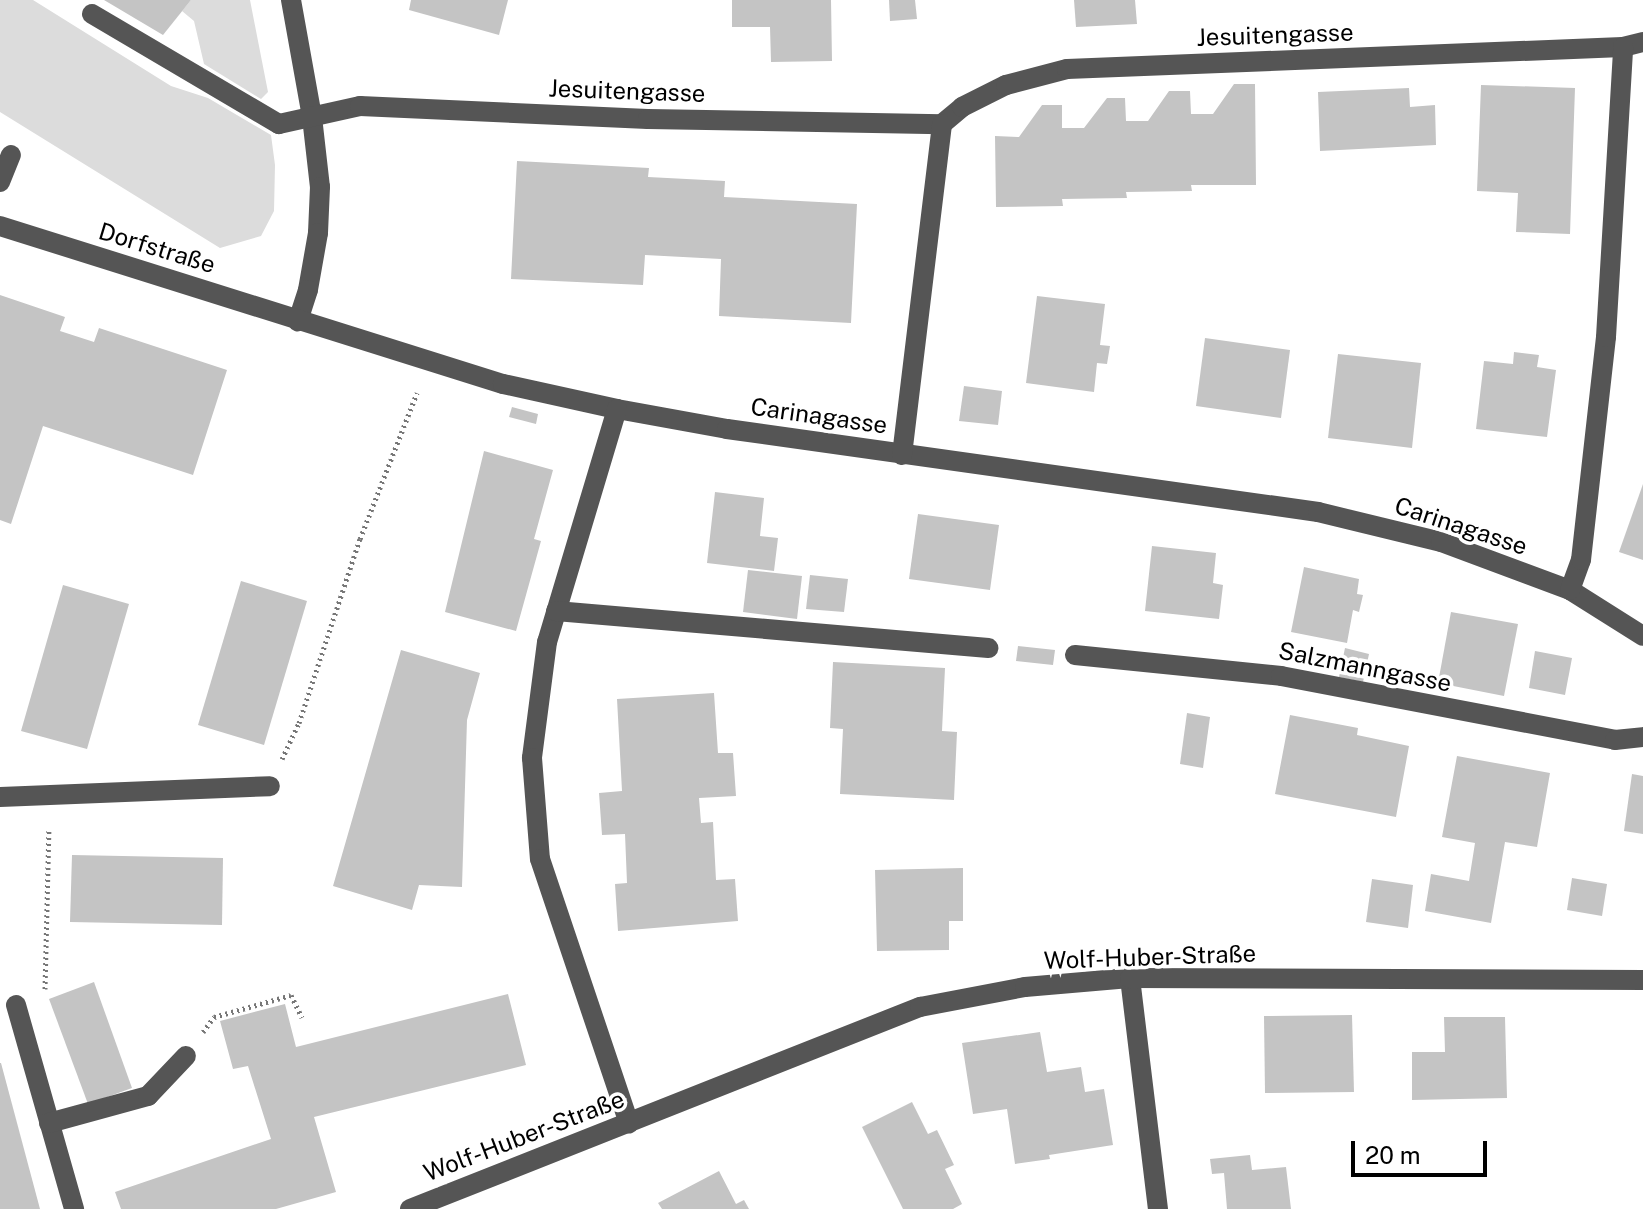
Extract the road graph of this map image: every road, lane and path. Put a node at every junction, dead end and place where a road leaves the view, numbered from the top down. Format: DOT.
graph roads {
  1 [pos="291,0"];
  2 [pos="92,14"];
  3 [pos="1643,42"];
  4 [pos="1623,47"];
  5 [pos="312,117"];
  6 [pos="942,124"];
  7 [pos="11,155"];
  8 [pos="0,182"];
  9 [pos="0,226"];
  10 [pos="298,321"];
  11 [pos="420,384"];
  12 [pos="617,409"];
  13 [pos="902,455"];
  14 [pos="1570,590"];
  15 [pos="556,611"];
  16 [pos="1643,636"];
  17 [pos="988,648"];
  18 [pos="1075,655"];
  19 [pos="1643,737"];
  20 [pos="270,786"];
  21 [pos="0,797"];
  22 [pos="49,797"];
  23 [pos="1130,978"];
  24 [pos="1643,980"];
  25 [pos="16,1005"];
  26 [pos="302,1018"];
  27 [pos="186,1056"];
  28 [pos="49,1123"];
  29 [pos="629,1123"];
  30 [pos="74,1209"];
  31 [pos="410,1209"];
  32 [pos="1158,1209"];
  1 -- 5 [label="street"];
  2 -- 5 [label="street, Jesuitengasse"];
  3 -- 4 [label="street, Jesuitengasse"];
  4 -- 6 [label="street, Jesuitengasse"];
  4 -- 14 [label="street"];
  5 -- 6 [label="street, Jesuitengasse"];
  5 -- 10 [label="street"];
  6 -- 13 [label="street"];
  7 -- 8 [label="street"];
  9 -- 10 [label="street, Dorfstraße"];
  10 -- 12 [label="street, Carinagasse"];
  11 -- 20 [label="path"];
  12 -- 13 [label="street, Carinagasse"];
  12 -- 15 [label="street"];
  13 -- 14 [label="street, Carinagasse"];
  14 -- 16 [label="street, Carinagasse"];
  15 -- 17 [label="street"];
  15 -- 29 [label="street"];
  18 -- 19 [label="street, Salzmanngasse"];
  20 -- 22 [label="street"];
  21 -- 22 [label="street"];
  22 -- 25 [label="path"];
  23 -- 24 [label="street, Wolf-Huber-Straße"];
  23 -- 29 [label="street, Wolf-Huber-Straße"];
  23 -- 32 [label="street"];
  25 -- 28 [label="street"];
  26 -- 27 [label="path"];
  27 -- 28 [label="street"];
  28 -- 30 [label="street"];
  29 -- 31 [label="street, Wolf-Huber-Straße"];
}
